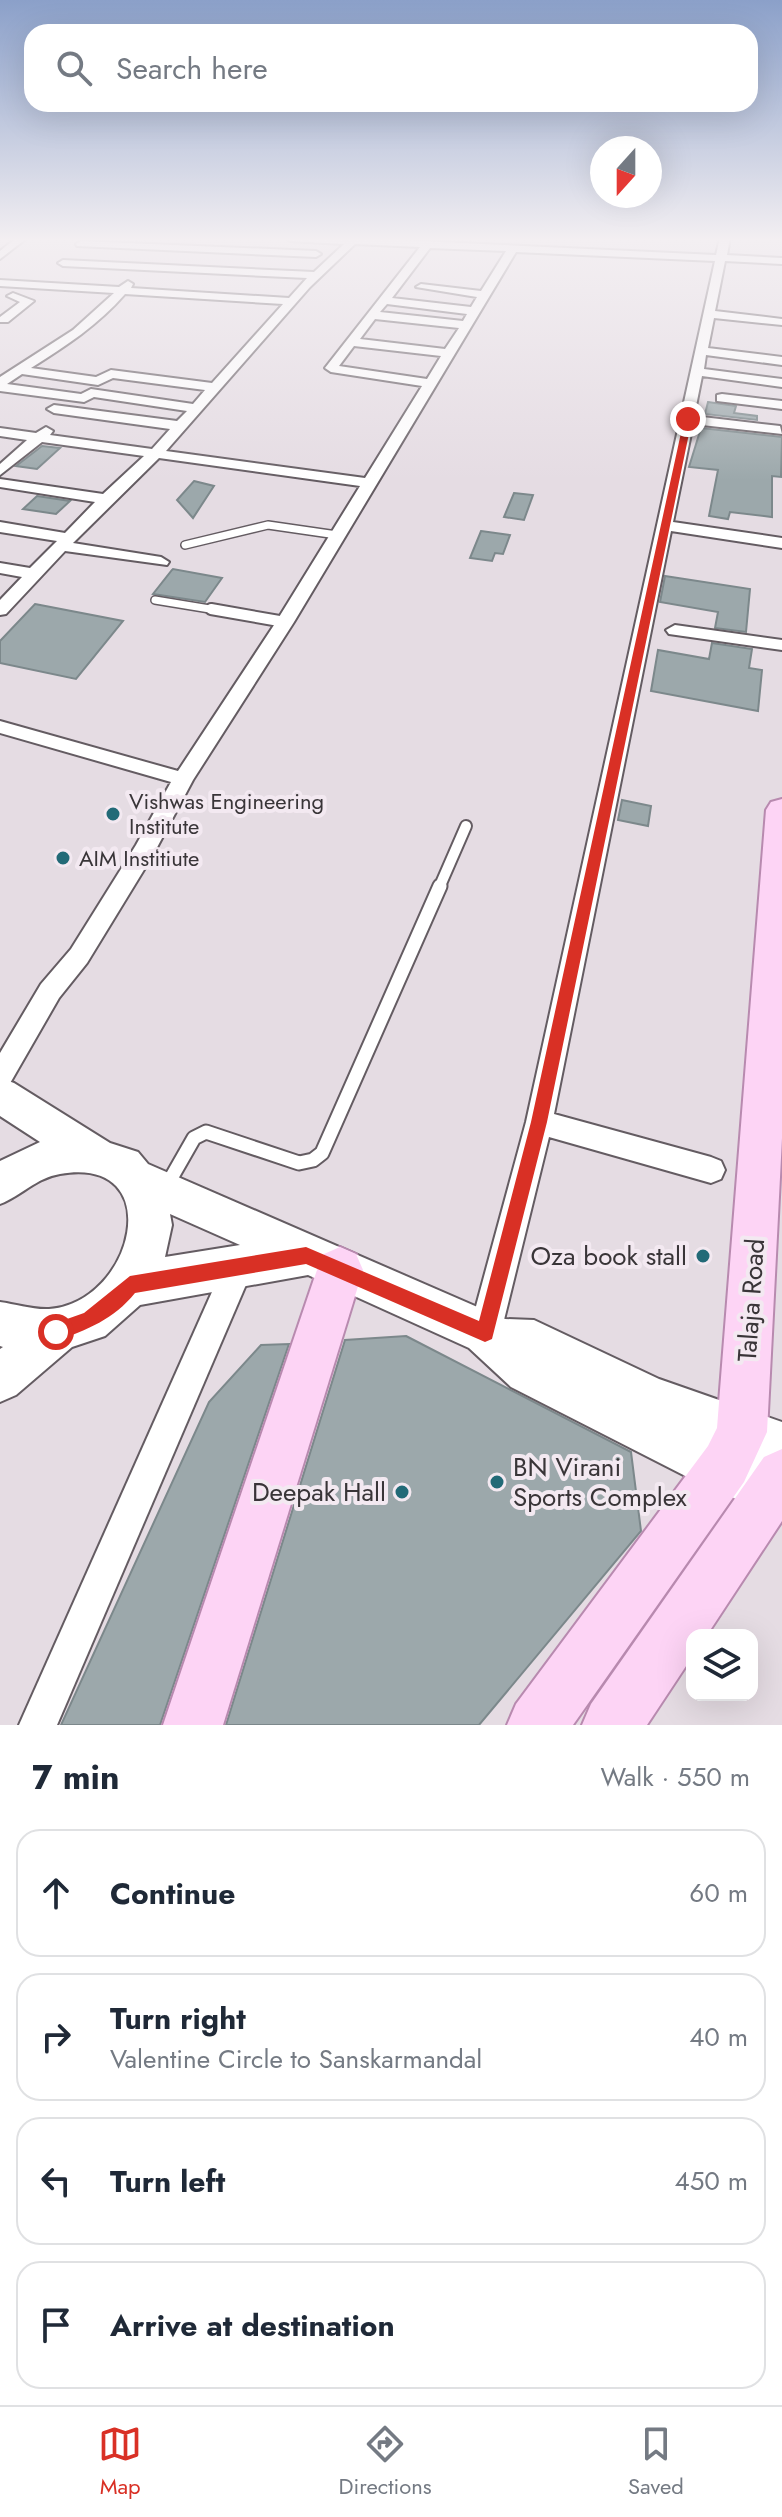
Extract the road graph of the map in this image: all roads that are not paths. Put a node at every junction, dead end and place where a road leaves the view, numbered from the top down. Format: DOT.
graph roads {
  1 [pos="92,318"];
  2 [pos="275,318"];
  3 [pos="370,318"];
  4 [pos="468,318"];
  5 [pos="709,318"];
  6 [pos="750,318"];
  7 [pos="782,322"];
  8 [pos="351,342"];
  9 [pos="448,353"];
  10 [pos="782,361"];
  11 [pos="700,362"];
  12 [pos="0,367"];
  13 [pos="19,370"];
  14 [pos="782,383"];
  15 [pos="431,384"];
  16 [pos="0,385"];
  17 [pos="214,387"];
  18 [pos="83,398"];
  19 [pos="722,398"];
  20 [pos="0,401"];
  21 [pos="782,405"];
  22 [pos="196,408"];
  23 [pos="68,411"];
  24 [pos="688,419"];
  25 [pos="180,426"];
  26 [pos="780,430"];
  27 [pos="0,432"];
  28 [pos="39,437"];
  29 [pos="155,454"];
  30 [pos="0,471"];
  31 [pos="0,483"];
  32 [pos="368,483"];
  33 [pos="106,499"];
  34 [pos="665,525"];
  35 [pos="0,527"];
  36 [pos="337,535"];
  37 [pos="65,542"];
  38 [pos="782,543"];
  39 [pos="185,545"];
  40 [pos="161,562"];
  41 [pos="0,568"];
  42 [pos="34,574"];
  43 [pos="155,600"];
  44 [pos="0,610"];
  45 [pos="285,622"];
  46 [pos="675,630"];
  47 [pos="782,645"];
  48 [pos="0,727"];
  49 [pos="183,779"];
  50 [pos="782,810"];
  51 [pos="466,826"];
  52 [pos="780,884"];
  53 [pos="0,1077"];
  54 [pos="774,1082"];
  55 [pos="0,1095"];
  56 [pos="539,1122"];
  57 [pos="95,1155"];
  58 [pos="711,1170"];
  59 [pos="149,1184"];
  60 [pos="0,1185"];
  61 [pos="323,1263"];
  62 [pos="239,1266"];
  63 [pos="130,1285"];
  64 [pos="0,1324"];
  65 [pos="56,1332"];
  66 [pos="492,1337"];
  67 [pos="0,1379"];
  68 [pos="764,1468"];
  69 [pos="38,1725"];
  70 [pos="193,1725"];
  71 [pos="537,1725"];
  72 [pos="612,1725"];
  1 -- 13 [label="street"];
  2 -- 17 [label="street"];
  3 -- 8 [label="street"];
  4 -- 9 [label="street"];
  5 -- 11 [label="street"];
  6 -- 7 [label="street"];
  8 -- 9 [label="street"];
  8 -- 15 [label="street"];
  9 -- 15 [label="street"];
  10 -- 11 [label="street"];
  11 -- 14 [label="street"];
  11 -- 24 [label="street"];
  12 -- 13 [label="street"];
  13 -- 16 [label="street"];
  13 -- 17 [label="street"];
  15 -- 32 [label="street"];
  16 -- 18 [label="street"];
  17 -- 22 [label="street"];
  18 -- 22 [label="street"];
  18 -- 23 [label="street"];
  19 -- 21 [label="street"];
  20 -- 23 [label="street"];
  22 -- 25 [label="street"];
  23 -- 25 [label="street"];
  23 -- 28 [label="street"];
  24 -- 26 [label="street"];
  24 -- 34 [label="street"];
  25 -- 29 [label="street"];
  27 -- 28 [label="street"];
  28 -- 29 [label="street"];
  28 -- 30 [label="street"];
  29 -- 32 [label="street"];
  29 -- 33 [label="street"];
  31 -- 33 [label="street"];
  32 -- 36 [label="street"];
  33 -- 37 [label="street"];
  34 -- 38 [label="street"];
  34 -- 56 [label="street"];
  35 -- 37 [label="street"];
  36 -- 39 [label="lane"];
  36 -- 45 [label="street"];
  37 -- 40 [label="street"];
  37 -- 42 [label="street"];
  41 -- 42 [label="street"];
  42 -- 44 [label="street"];
  43 -- 45 [label="lane"];
  45 -- 49 [label="street"];
  46 -- 47 [label="street"];
  48 -- 49 [label="street"];
  49 -- 53 [label="street"];
  50 -- 52 [label="main road, Talaja Road"];
  51 -- 59 [label="lane"];
  52 -- 54 [label="main road, Talaja Road"];
  54 -- 68 [label="main road, Talaja Road"];
  55 -- 57 [label="main road"];
  56 -- 58 [label="street"];
  56 -- 66 [label="street"];
  57 -- 59 [label="main road"];
  57 -- 60 [label="main road"];
  59 -- 61 [label="main road"];
  59 -- 63 [label="main road"];
  61 -- 62 [label="main road"];
  61 -- 66 [label="main road"];
  61 -- 70 [label="main road"];
  62 -- 63 [label="main road"];
  62 -- 69 [label="street"];
  63 -- 65 [label="main road"];
  64 -- 65 [label="main road"];
  65 -- 67 [label="main road"];
  66 -- 68 [label="main road"];
  68 -- 71 [label="main road"];
  68 -- 72 [label="main road"];
}
